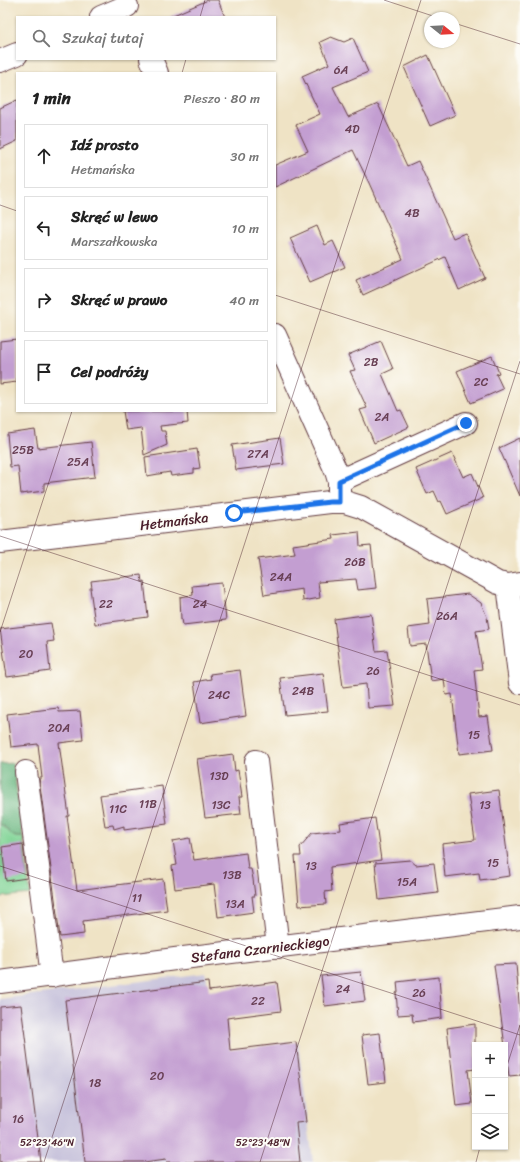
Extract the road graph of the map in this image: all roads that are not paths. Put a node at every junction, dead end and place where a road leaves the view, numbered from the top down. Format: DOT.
graph roads {
  1 [pos="128,8"];
  2 [pos="104,16"];
  3 [pos="16,54"];
  4 [pos="152,60"];
  5 [pos="0,61"];
  6 [pos="158,72"];
  7 [pos="276,337"];
  8 [pos="466,423"];
  9 [pos="339,492"];
  10 [pos="0,542"];
  11 [pos="514,584"];
  12 [pos="520,683"];
  13 [pos="256,761"];
  14 [pos="26,772"];
  15 [pos="520,917"];
  16 [pos="278,947"];
  17 [pos="52,976"];
  18 [pos="0,982"];
  1 -- 2 [label="street"];
  3 -- 5 [label="street"];
  4 -- 6 [label="street"];
  7 -- 9 [label="street"];
  8 -- 9 [label="street"];
  9 -- 10 [label="street, Hetmańska"];
  9 -- 11 [label="street, Hetmańska"];
  11 -- 12 [label="street"];
  13 -- 16 [label="street"];
  14 -- 17 [label="street"];
  15 -- 16 [label="street, Stefana Czarnieckiego"];
  16 -- 17 [label="street, Stefana Czarnieckiego"];
  17 -- 18 [label="street, Stefana Czarnieckiego"];
}
